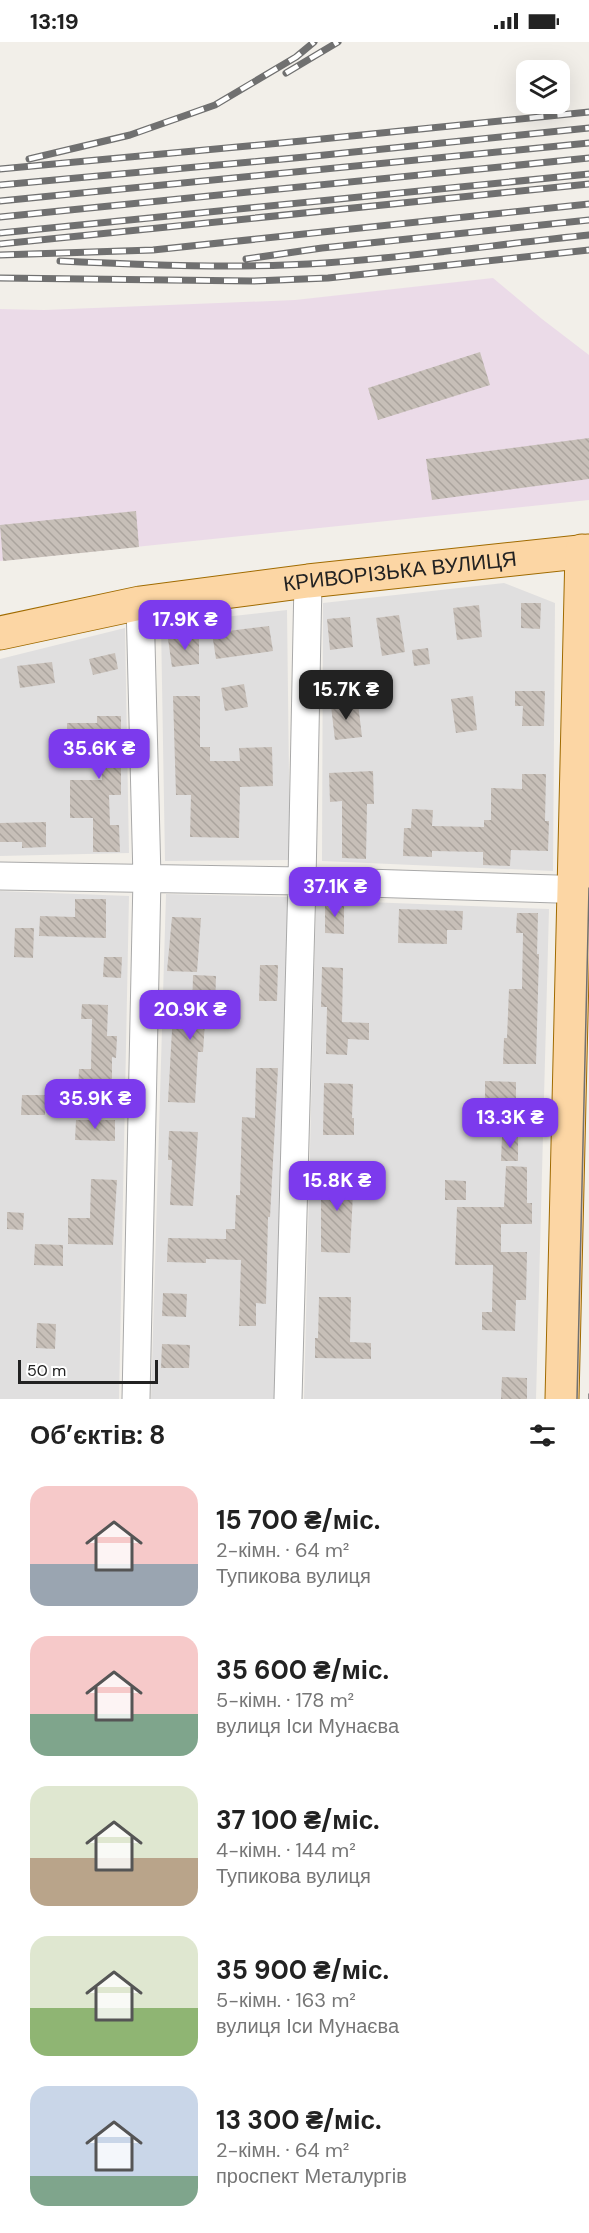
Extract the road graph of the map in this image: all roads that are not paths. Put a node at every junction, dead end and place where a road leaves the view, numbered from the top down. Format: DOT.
graph roads {
  1 [pos="585,551"];
  2 [pos="308,581"];
  3 [pos="140,603"];
  4 [pos="0,633"];
  5 [pos="0,876"];
  6 [pos="147,878"];
  7 [pos="302,881"];
  8 [pos="581,890"];
  9 [pos="136,1399"];
  10 [pos="288,1399"];
  11 [pos="562,1399"];
  1 -- 2 [label="main road, КРИВОРІЗЬКА ВУЛИЦЯ"];
  1 -- 8 [label="main road"];
  2 -- 3 [label="main road, КРИВОРІЗЬКА ВУЛИЦЯ"];
  2 -- 7 [label="street"];
  3 -- 4 [label="main road, КРИВОРІЗЬКА ВУЛИЦЯ"];
  3 -- 6 [label="street"];
  5 -- 6 [label="street"];
  6 -- 7 [label="street"];
  6 -- 9 [label="street"];
  7 -- 8 [label="street"];
  7 -- 10 [label="street"];
  8 -- 11 [label="main road"];
}
